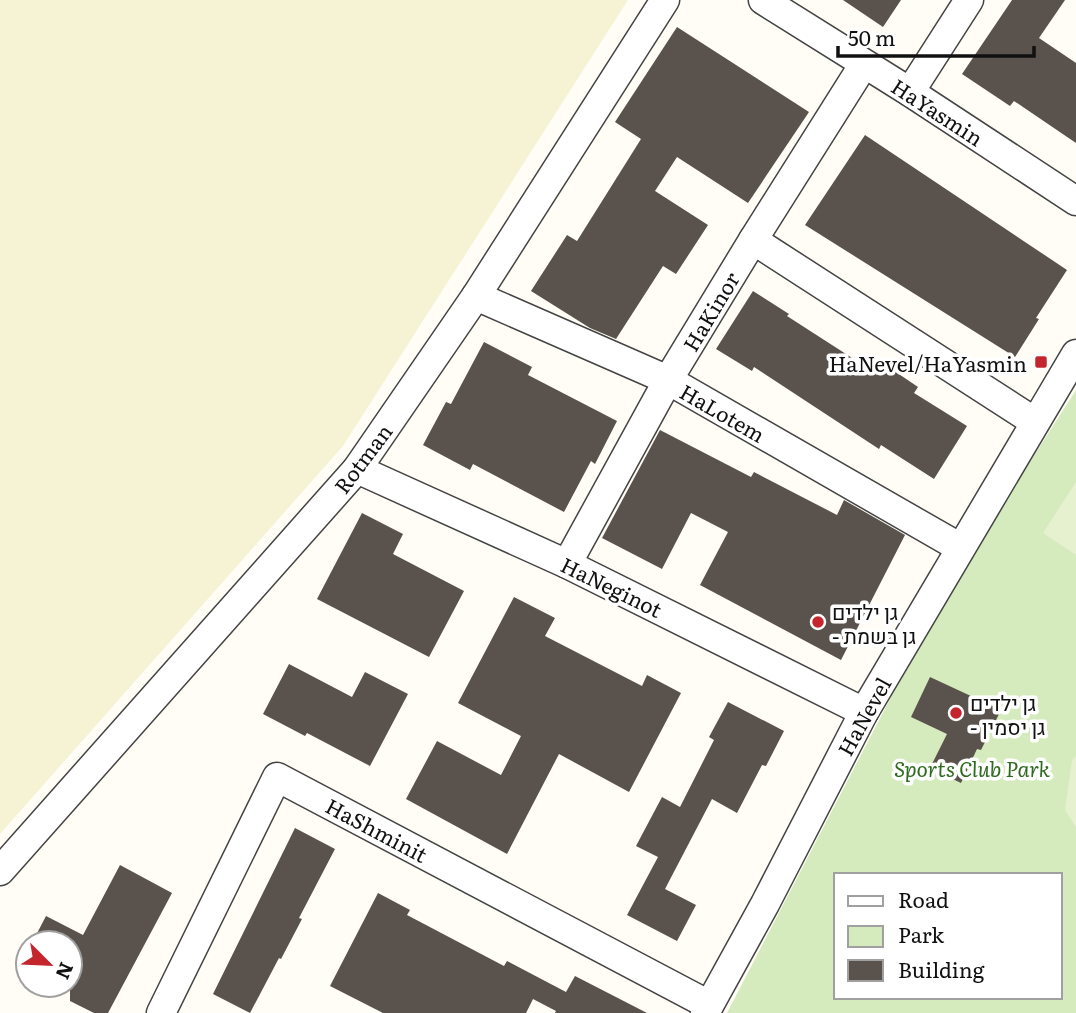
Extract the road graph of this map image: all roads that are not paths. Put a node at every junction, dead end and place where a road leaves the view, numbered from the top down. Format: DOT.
graph roads {
  1 [pos="665,0"];
  2 [pos="763,0"];
  3 [pos="969,0"];
  4 [pos="864,64"];
  5 [pos="910,92"];
  6 [pos="1076,201"];
  7 [pos="753,240"];
  8 [pos="476,296"];
  9 [pos="1076,354"];
  10 [pos="668,380"];
  11 [pos="1035,422"];
  12 [pos="357,469"];
  13 [pos="959,547"];
  14 [pos="567,564"];
  15 [pos="864,712"];
  16 [pos="0,871"];
  17 [pos="707,1009"];
  18 [pos="161,1013"];
  1 -- 8 [label="street, Rotman"];
  2 -- 4 [label="street, HaYasmin"];
  3 -- 5 [label="street"];
  4 -- 5 [label="street, HaYasmin"];
  4 -- 7 [label="street, HaKinor"];
  5 -- 6 [label="street, HaYasmin"];
  7 -- 10 [label="street, HaKinor"];
  7 -- 11 [label="street"];
  8 -- 10 [label="street, HaLotem"];
  8 -- 12 [label="street, Rotman"];
  9 -- 11 [label="street, HaNevel"];
  10 -- 13 [label="street, HaLotem"];
  10 -- 14 [label="street, HaKinor"];
  11 -- 13 [label="street, HaNevel"];
  12 -- 14 [label="street, HaNeginot"];
  12 -- 16 [label="street, Rotman"];
  13 -- 15 [label="street, HaNevel"];
  14 -- 15 [label="street, HaNeginot"];
  15 -- 17 [label="street, HaNevel"];
  17 -- 18 [label="street, HaShminit"];
}
